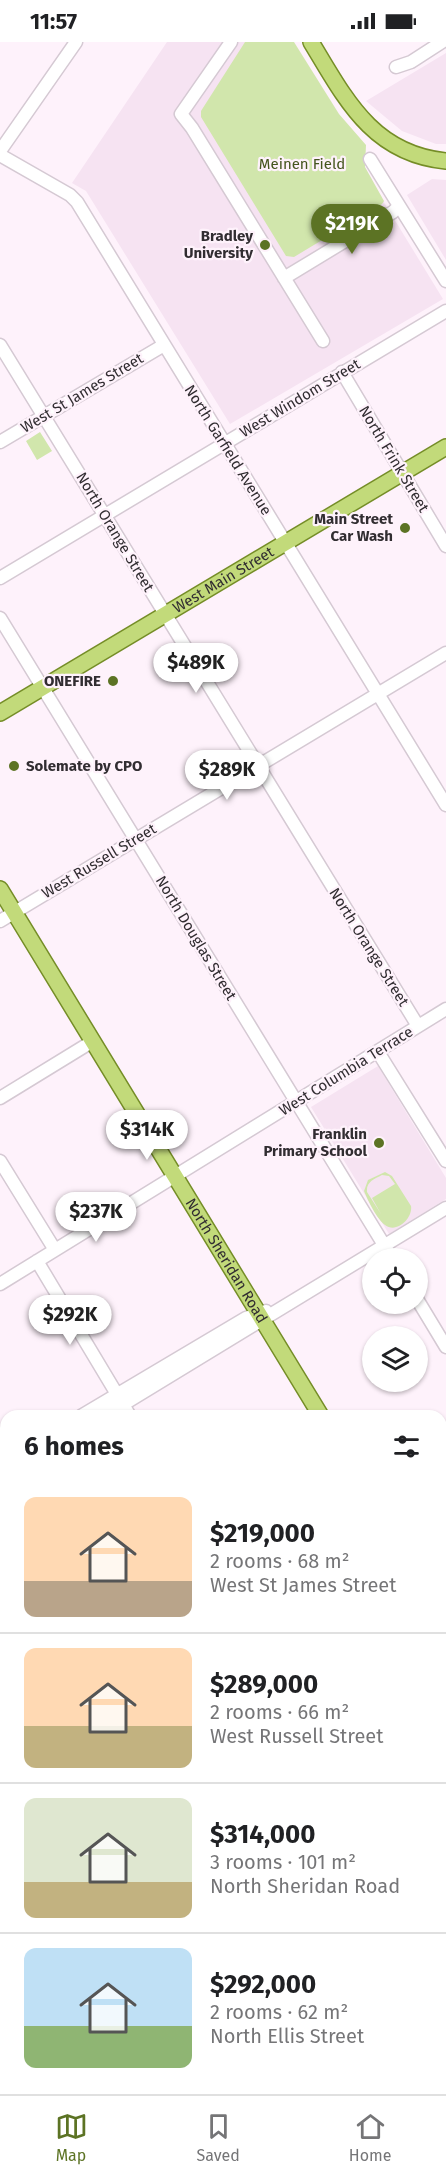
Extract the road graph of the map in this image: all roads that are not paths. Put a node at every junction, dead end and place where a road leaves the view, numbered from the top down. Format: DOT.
graph roads {
  1 [pos="76,42"];
  2 [pos="231,42"];
  3 [pos="311,42"];
  4 [pos="442,42"];
  5 [pos="396,67"];
  6 [pos="0,153"];
  7 [pos="370,159"];
  8 [pos="446,161"];
  9 [pos="399,206"];
  10 [pos="284,278"];
  11 [pos="446,281"];
  12 [pos="446,310"];
  13 [pos="323,341"];
  14 [pos="0,345"];
  15 [pos="164,345"];
  16 [pos="342,372"];
  17 [pos="43,416"];
  18 [pos="0,442"];
  19 [pos="225,443"];
  20 [pos="446,447"];
  21 [pos="402,473"];
  22 [pos="105,516"];
  23 [pos="285,543"];
  24 [pos="446,546"];
  25 [pos="0,578"];
  26 [pos="165,615"];
  27 [pos="0,618"];
  28 [pos="446,653"];
  29 [pos="43,687"];
  30 [pos="378,694"];
  31 [pos="0,713"];
  32 [pos="257,766"];
  33 [pos="446,805"];
  34 [pos="135,839"];
  35 [pos="0,889"];
  36 [pos="14,912"];
  37 [pos="0,921"];
  38 [pos="446,1009"];
  39 [pos="418,1026"];
  40 [pos="93,1041"];
  41 [pos="378,1052"];
  42 [pos="0,1098"];
  43 [pos="296,1102"];
  44 [pos="0,1161"];
  45 [pos="446,1161"];
  46 [pos="176,1177"];
  47 [pos="446,1208"];
  48 [pos="384,1245"];
  49 [pos="386,1248"];
  50 [pos="55,1250"];
  51 [pos="37,1261"];
  52 [pos="0,1284"];
  53 [pos="426,1314"];
  54 [pos="260,1317"];
  55 [pos="446,1347"];
  56 [pos="120,1400"];
  57 [pos="96,1410"];
  58 [pos="110,1410"];
  59 [pos="126,1410"];
  60 [pos="317,1410"];
  1 -- 6 [label="street"];
  2 -- 10 [label="street"];
  3 -- 8 [label="main road"];
  4 -- 5 [label="street"];
  6 -- 15 [label="street, North Garfield Avenue"];
  7 -- 9 [label="street"];
  9 -- 10 [label="street"];
  9 -- 11 [label="street"];
  10 -- 13 [label="street"];
  12 -- 16 [label="street, West Windom Street"];
  14 -- 17 [label="street, North Orange Street"];
  15 -- 17 [label="street, West St James Street"];
  15 -- 19 [label="street, North Garfield Avenue"];
  16 -- 19 [label="street, West Windom Street"];
  16 -- 21 [label="street, North Frink Street"];
  17 -- 18 [label="street, West St James Street"];
  17 -- 22 [label="street, North Orange Street"];
  19 -- 22 [label="street, West Windom Street"];
  19 -- 23 [label="street, North Garfield Avenue"];
  20 -- 21 [label="main road, West Main Street"];
  21 -- 23 [label="main road, West Main Street"];
  21 -- 24 [label="street, North Frink Street"];
  22 -- 25 [label="street, West Windom Street"];
  22 -- 26 [label="street, North Orange Street"];
  23 -- 26 [label="main road, West Main Street"];
  23 -- 30 [label="street, North Garfield Avenue"];
  26 -- 29 [label="main road, West Main Street"];
  26 -- 32 [label="street, North Orange Street"];
  27 -- 29 [label="street, North Douglas Street"];
  28 -- 30 [label="street, West Russell Street"];
  29 -- 31 [label="main road, West Main Street"];
  29 -- 34 [label="street, North Douglas Street"];
  30 -- 32 [label="street, West Russell Street"];
  30 -- 33 [label="street, North Garfield Avenue"];
  32 -- 34 [label="street, West Russell Street"];
  32 -- 39 [label="street, North Orange Street"];
  34 -- 36 [label="street, West Russell Street"];
  34 -- 43 [label="street, North Douglas Street"];
  35 -- 36 [label="main road, North Sheridan Road"];
  36 -- 37 [label="street, West Russell Street"];
  36 -- 40 [label="main road, North Sheridan Road"];
  38 -- 39 [label="street, West Columbia Terrace"];
  39 -- 41 [label="street, West Columbia Terrace"];
  40 -- 42 [label="street"];
  40 -- 46 [label="main road, North Sheridan Road"];
  41 -- 43 [label="street, West Columbia Terrace"];
  41 -- 45 [label="street"];
  43 -- 46 [label="street, West Columbia Terrace"];
  43 -- 48 [label="street, North Douglas Street"];
  44 -- 50 [label="street"];
  46 -- 50 [label="street, West Columbia Terrace"];
  46 -- 54 [label="main road, North Sheridan Road"];
  47 -- 48 [label="street"];
  48 -- 49 [label="street, North Douglas Street"];
  48 -- 54 [label="street"];
  50 -- 51 [label="street, West Columbia Terrace"];
  51 -- 52 [label="street, West Columbia Terrace"];
  51 -- 56 [label="street"];
  53 -- 55 [label="street"];
  54 -- 56 [label="street"];
  54 -- 60 [label="main road, North Sheridan Road"];
  56 -- 57 [label="street"];
  56 -- 58 [label="street"];
  56 -- 59 [label="street"];
}
